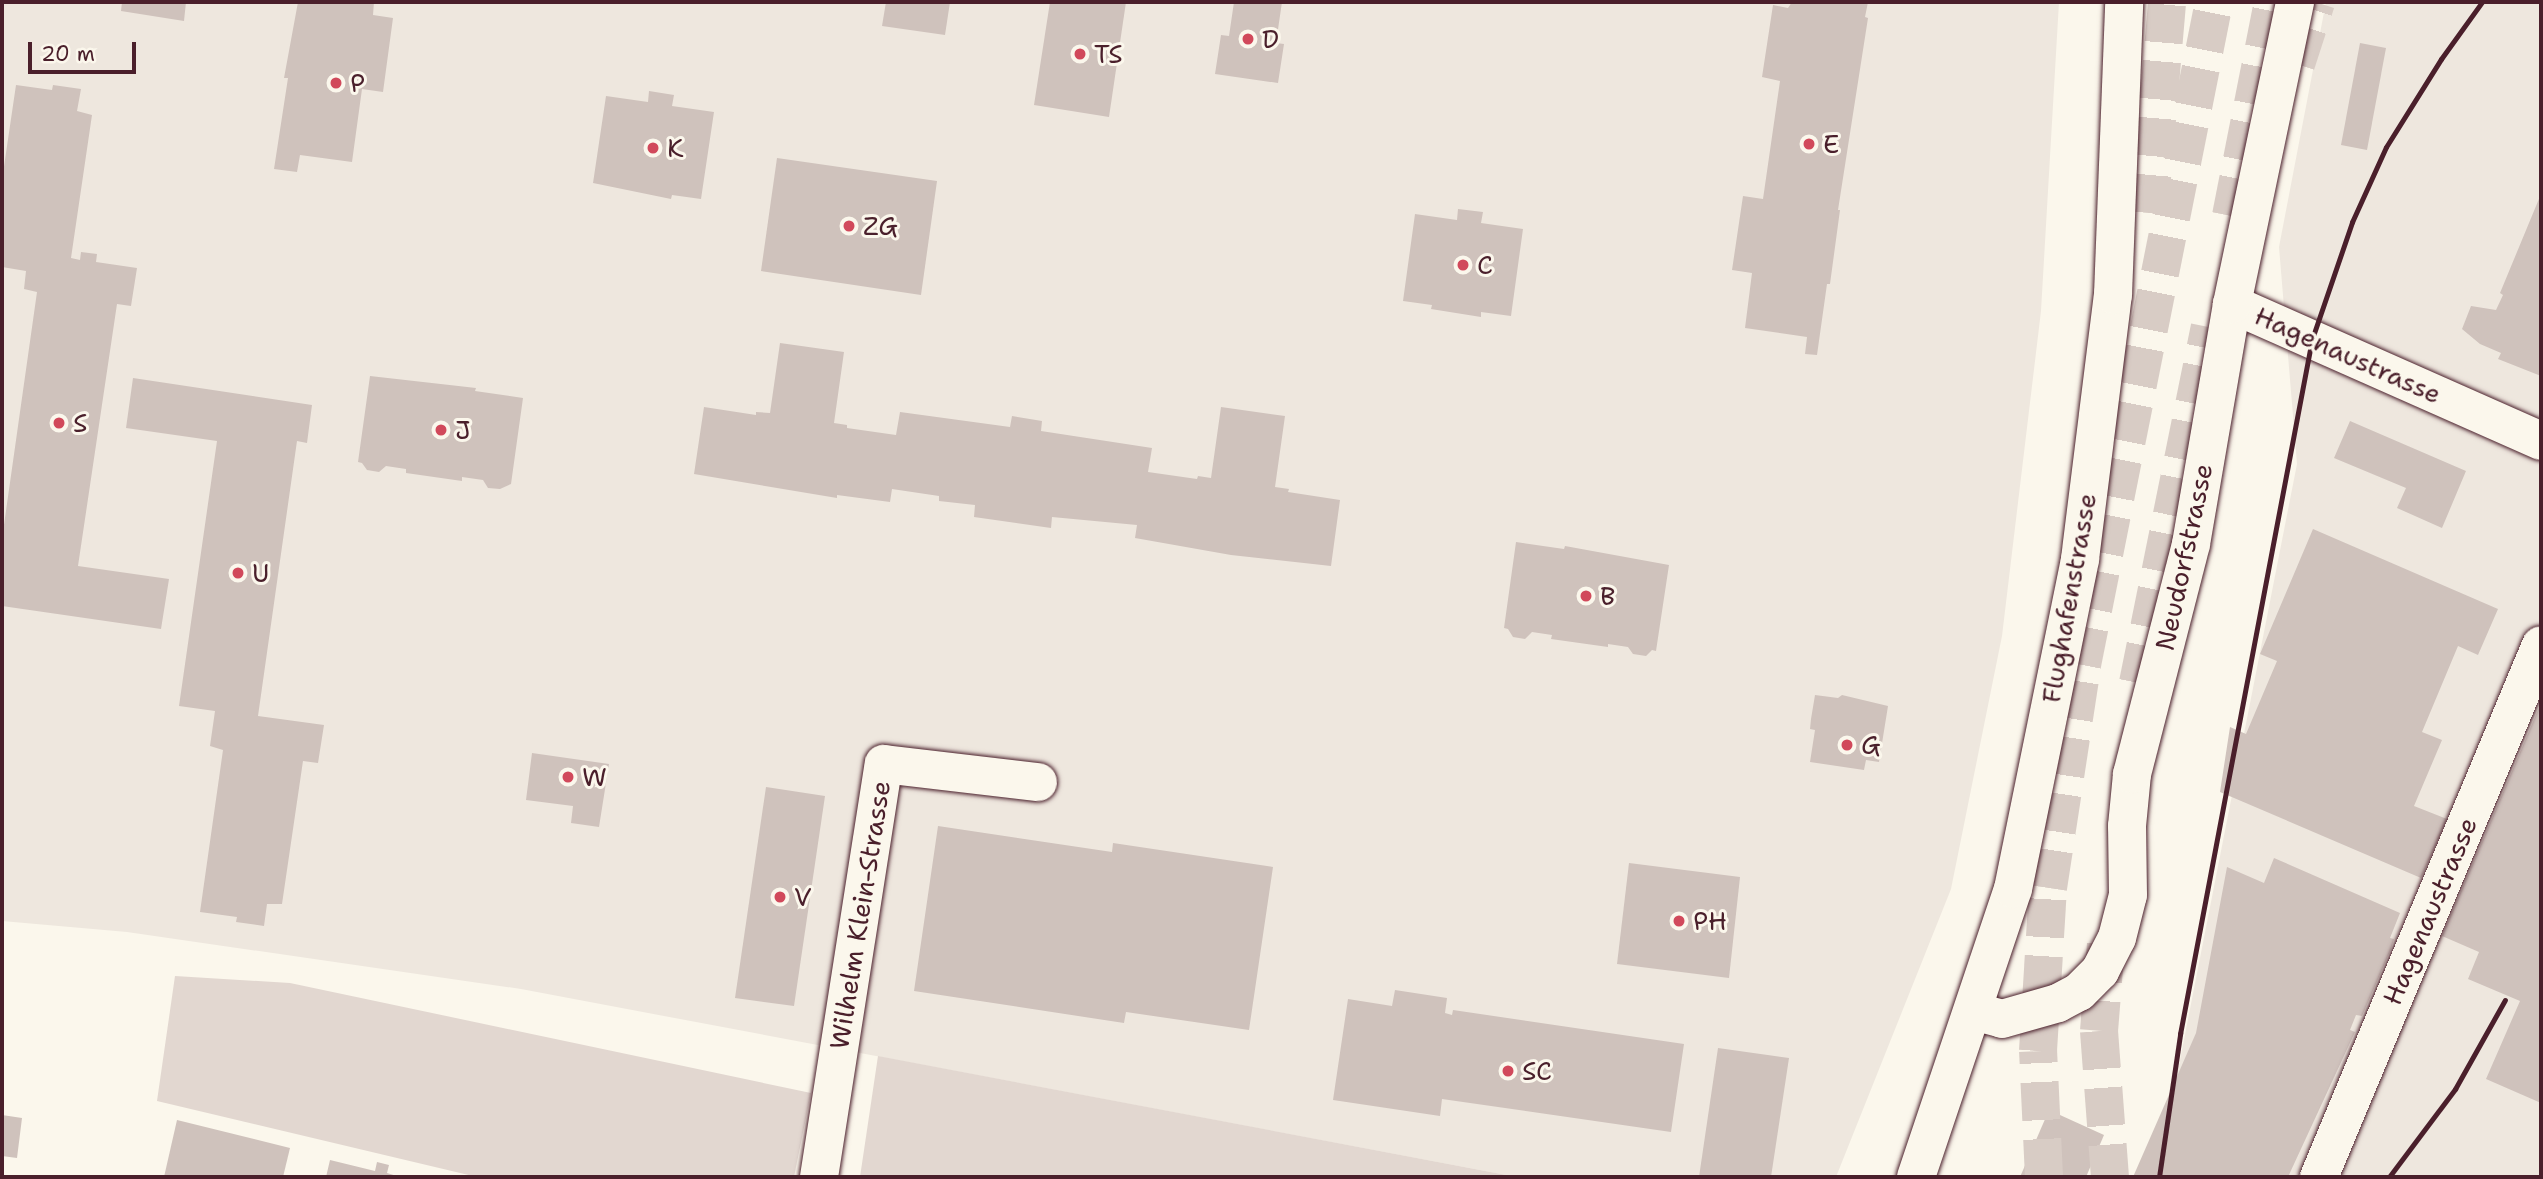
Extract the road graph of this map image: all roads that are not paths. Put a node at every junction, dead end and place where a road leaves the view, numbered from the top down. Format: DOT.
graph roads {
  1 [pos="2124,2"];
  2 [pos="2295,2"];
  3 [pos="2232,304"];
  4 [pos="2541,441"];
  5 [pos="2541,645"];
  6 [pos="1038,782"];
  7 [pos="1973,1011"];
  8 [pos="819,1177"];
  9 [pos="1916,1177"];
  10 [pos="2319,1177"];
  1 -- 7 [label="street, Flughafenstrasse"];
  2 -- 3 [label="street, Neudorfstrasse"];
  3 -- 4 [label="street, Hagenaustrasse"];
  3 -- 7 [label="street, Neudorfstrasse"];
  5 -- 10 [label="street, Hagenaustrasse"];
  6 -- 8 [label="street, Wilhelm Klein-Strasse"];
  7 -- 9 [label="street, Flughafenstrasse"];
}
